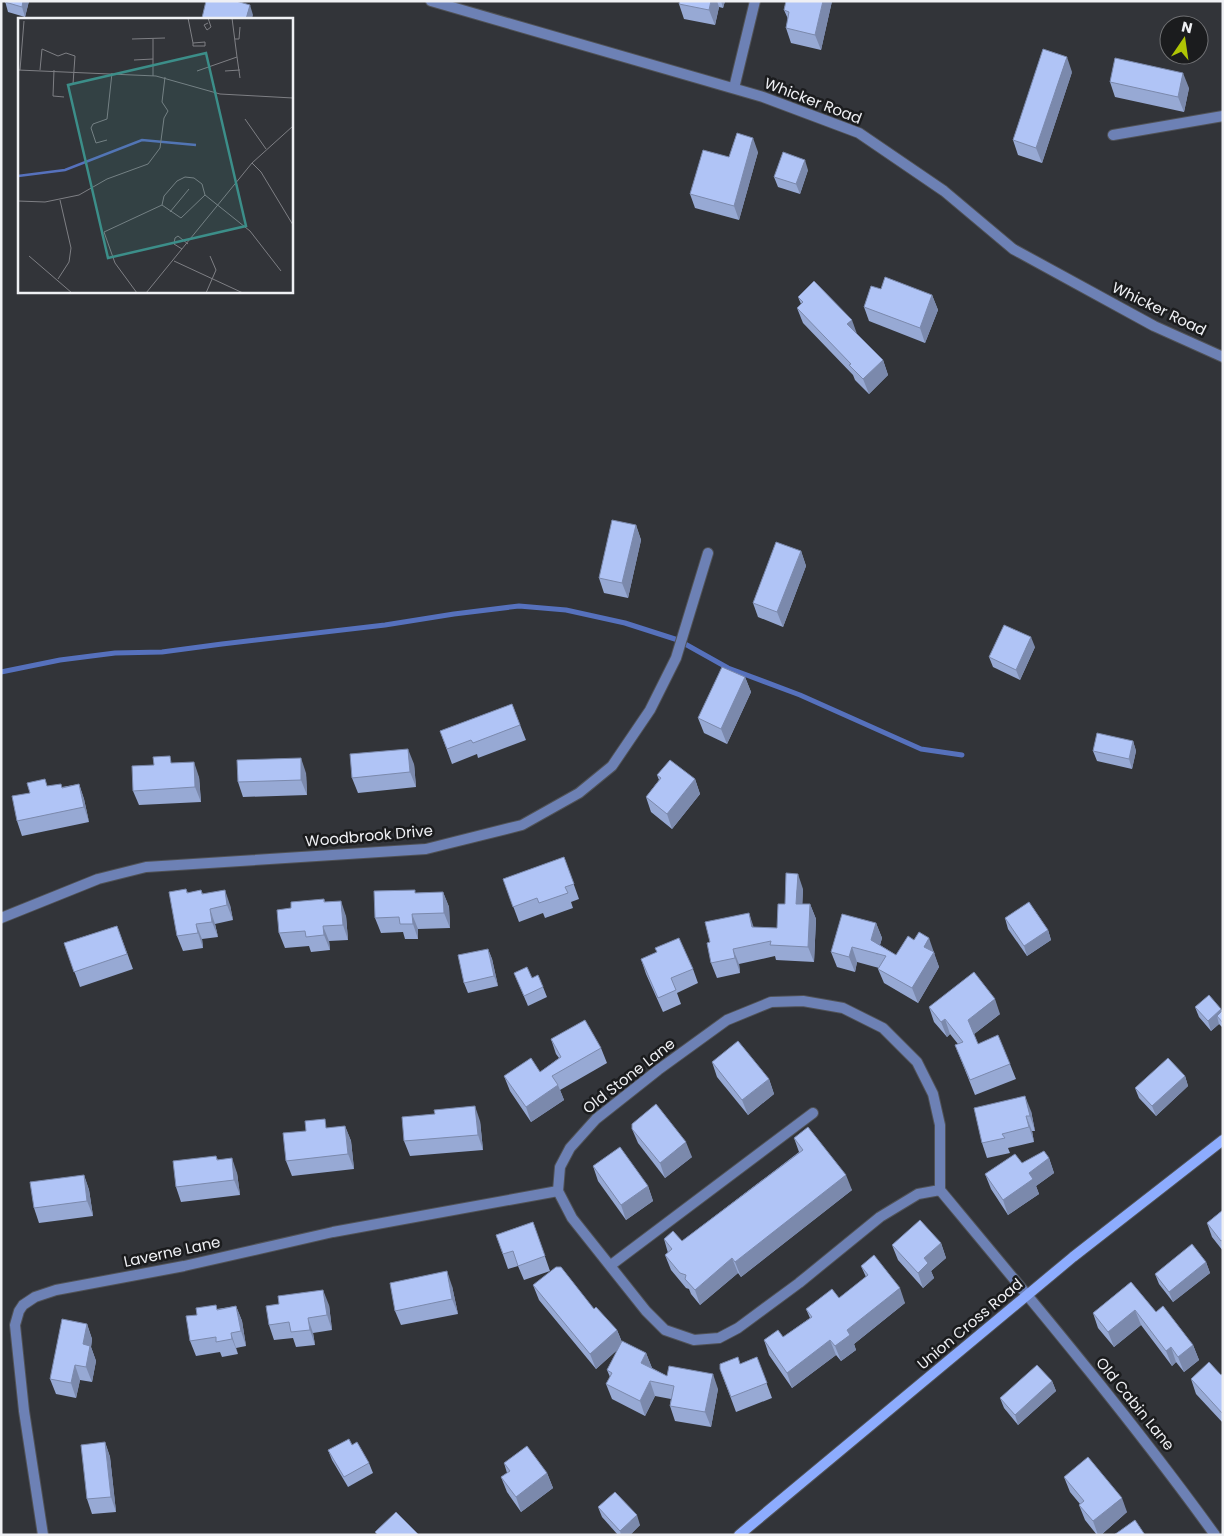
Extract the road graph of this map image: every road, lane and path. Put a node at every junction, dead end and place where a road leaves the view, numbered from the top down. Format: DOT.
graph roads {
  1 [pos="431,1"];
  2 [pos="755,1"];
  3 [pos="734,88"];
  4 [pos="1223,116"];
  5 [pos="1113,135"];
  6 [pos="1223,357"];
  7 [pos="708,553"];
  8 [pos="1,918"];
  9 [pos="812,1113"];
  10 [pos="1223,1140"];
  11 [pos="940,1190"];
  12 [pos="558,1191"];
  13 [pos="611,1265"];
  14 [pos="1028,1295"];
  15 [pos="43,1535"];
  16 [pos="739,1535"];
  17 [pos="1215,1535"];
  1 -- 3 [label="street, Whicker Road"];
  2 -- 3 [label="street"];
  3 -- 6 [label="street, Whicker Road"];
  4 -- 5 [label="street"];
  7 -- 8 [label="street, Woodbrook Drive"];
  9 -- 13 [label="street"];
  10 -- 14 [label="main road, Union Cross Road"];
  11 -- 12 [label="street, Old Stone Lane"];
  11 -- 13 [label="street"];
  11 -- 14 [label="street"];
  12 -- 13 [label="street"];
  12 -- 15 [label="street, Laverne Lane"];
  14 -- 16 [label="main road, Union Cross Road"];
  14 -- 17 [label="street, Old Cabin Lane"];
}
